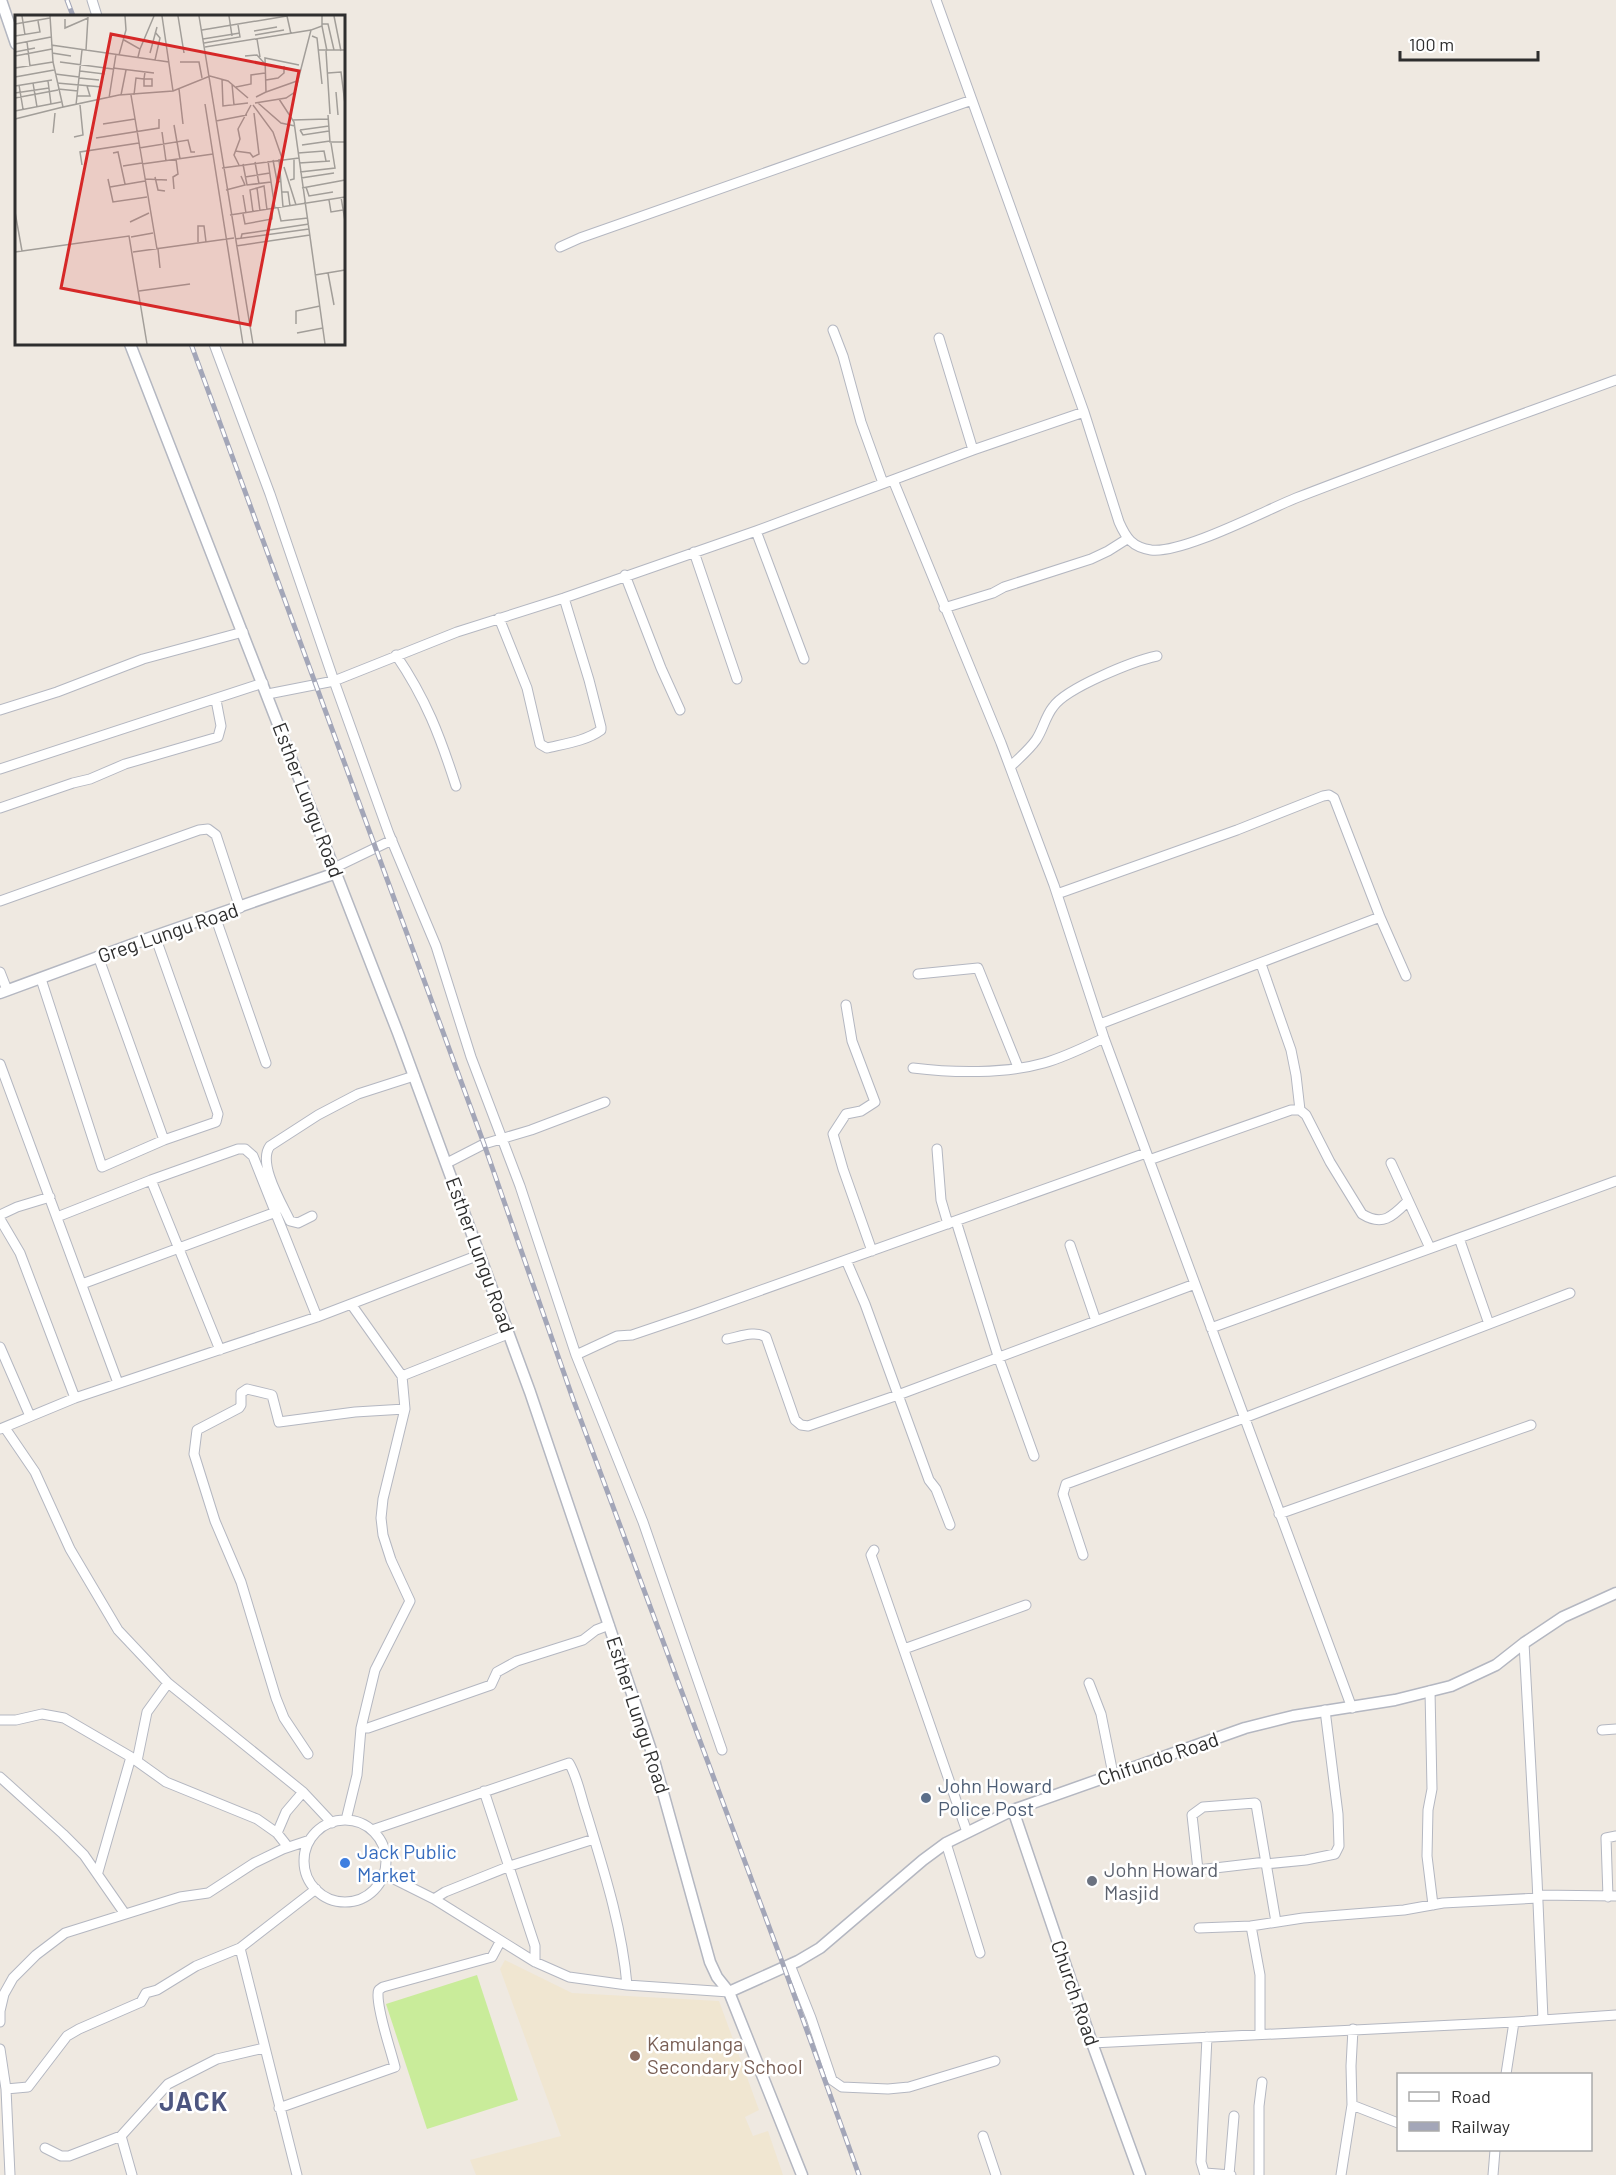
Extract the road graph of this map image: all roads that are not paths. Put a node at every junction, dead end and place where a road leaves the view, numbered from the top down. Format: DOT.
graph roads {
  1 [pos="1,0"];
  2 [pos="92,0"];
  3 [pos="936,0"];
  4 [pos="97,15"];
  5 [pos="15,41"];
  6 [pos="972,100"];
  7 [pos="560,248"];
  8 [pos="833,330"];
  9 [pos="939,338"];
  10 [pos="130,345"];
  11 [pos="214,345"];
  12 [pos="1616,380"];
  13 [pos="1084,412"];
  14 [pos="973,450"];
  15 [pos="888,481"];
  16 [pos="756,531"];
  17 [pos="1127,539"];
  18 [pos="694,552"];
  19 [pos="625,575"];
  20 [pos="564,598"];
  21 [pos="944,608"];
  22 [pos="499,618"];
  23 [pos="243,632"];
  24 [pos="396,655"];
  25 [pos="1157,656"];
  26 [pos="804,658"];
  27 [pos="737,679"];
  28 [pos="334,681"];
  29 [pos="263,683"];
  30 [pos="268,694"];
  31 [pos="216,700"];
  32 [pos="0,710"];
  33 [pos="680,710"];
  34 [pos="1010,768"];
  35 [pos="0,769"];
  36 [pos="456,786"];
  37 [pos="0,808"];
  38 [pos="392,840"];
  39 [pos="335,871"];
  40 [pos="1057,894"];
  41 [pos="0,901"];
  42 [pos="240,908"];
  43 [pos="215,916"];
  44 [pos="1380,917"];
  45 [pos="155,936"];
  46 [pos="98,956"];
  47 [pos="1261,964"];
  48 [pos="0,972"];
  49 [pos="918,974"];
  50 [pos="1406,976"];
  51 [pos="41,979"];
  52 [pos="3,992"];
  53 [pos="846,1005"];
  54 [pos="1100,1024"];
  55 [pos="1104,1038"];
  56 [pos="266,1063"];
  57 [pos="0,1064"];
  58 [pos="1018,1067"];
  59 [pos="913,1068"];
  60 [pos="414,1076"];
  61 [pos="605,1102"];
  62 [pos="1300,1110"];
  63 [pos="502,1138"];
  64 [pos="164,1140"];
  65 [pos="937,1149"];
  66 [pos="1148,1157"];
  67 [pos="447,1163"];
  68 [pos="1391,1163"];
  69 [pos="151,1180"];
  70 [pos="1616,1181"];
  71 [pos="50,1197"];
  72 [pos="1408,1201"];
  73 [pos="276,1212"];
  74 [pos="312,1216"];
  75 [pos="0,1217"];
  76 [pos="57,1217"];
  77 [pos="952,1222"];
  78 [pos="1459,1238"];
  79 [pos="1070,1245"];
  80 [pos="179,1247"];
  81 [pos="1430,1248"];
  82 [pos="872,1251"];
  83 [pos="479,1255"];
  84 [pos="846,1260"];
  85 [pos="82,1284"];
  86 [pos="1195,1284"];
  87 [pos="1569,1293"];
  88 [pos="351,1305"];
  89 [pos="317,1317"];
  90 [pos="1096,1322"];
  91 [pos="1490,1324"];
  92 [pos="1211,1328"];
  93 [pos="508,1334"];
  94 [pos="727,1339"];
  95 [pos="0,1347"];
  96 [pos="220,1350"];
  97 [pos="576,1355"];
  98 [pos="998,1356"];
  99 [pos="402,1376"];
  100 [pos="118,1383"];
  101 [pos="898,1395"];
  102 [pos="75,1398"];
  103 [pos="405,1408"];
  104 [pos="30,1416"];
  105 [pos="1244,1418"];
  106 [pos="1531,1425"];
  107 [pos="3,1428"];
  108 [pos="1034,1456"];
  109 [pos="1279,1514"];
  110 [pos="950,1525"];
  111 [pos="874,1550"];
  112 [pos="1083,1555"];
  113 [pos="1616,1593"];
  114 [pos="1026,1605"];
  115 [pos="609,1625"];
  116 [pos="1524,1643"];
  117 [pos="904,1649"];
  118 [pos="168,1683"];
  119 [pos="1089,1683"];
  120 [pos="1430,1691"];
  121 [pos="1352,1708"];
  122 [pos="1325,1710"];
  123 [pos="0,1720"];
  124 [pos="361,1728"];
  125 [pos="1616,1729"];
  126 [pos="1602,1730"];
  127 [pos="722,1750"];
  128 [pos="308,1754"];
  129 [pos="134,1759"];
  130 [pos="1113,1774"];
  131 [pos="0,1777"];
  132 [pos="484,1791"];
  133 [pos="303,1792"];
  134 [pos="1013,1810"];
  135 [pos="346,1820"];
  136 [pos="332,1823"];
  137 [pos="372,1830"];
  138 [pos="967,1832"];
  139 [pos="277,1833"];
  140 [pos="1616,1836"];
  141 [pos="594,1839"];
  142 [pos="310,1840"];
  143 [pos="946,1843"];
  144 [pos="288,1847"];
  145 [pos="1266,1863"];
  146 [pos="510,1866"];
  147 [pos="98,1872"];
  148 [pos="384,1874"];
  149 [pos="316,1889"];
  150 [pos="1538,1896"];
  151 [pos="1612,1896"];
  152 [pos="434,1899"];
  153 [pos="1432,1905"];
  154 [pos="125,1914"];
  155 [pos="1275,1922"];
  156 [pos="1251,1926"];
  157 [pos="1199,1928"];
  158 [pos="500,1942"];
  159 [pos="240,1948"];
  160 [pos="980,1953"];
  161 [pos="535,1962"];
  162 [pos="790,1965"];
  163 [pos="627,1985"];
  164 [pos="729,1992"];
  165 [pos="1616,2015"];
  166 [pos="1543,2019"];
  167 [pos="0,2022"];
  168 [pos="1514,2022"];
  169 [pos="1353,2029"];
  170 [pos="1260,2034"];
  171 [pos="1208,2037"];
  172 [pos="1092,2043"];
  173 [pos="264,2048"];
  174 [pos="0,2049"];
  175 [pos="995,2061"];
  176 [pos="1506,2073"];
  177 [pos="1262,2082"];
  178 [pos="6,2089"];
  179 [pos="1352,2104"];
  180 [pos="279,2108"];
  181 [pos="1234,2116"];
  182 [pos="3,2123"];
  183 [pos="1397,2123"];
  184 [pos="121,2136"];
  185 [pos="982,2136"];
  186 [pos="45,2148"];
  187 [pos="1495,2151"];
  188 [pos="1205,2174"];
  189 [pos="10,2175"];
  190 [pos="132,2175"];
  191 [pos="297,2175"];
  192 [pos="802,2175"];
  193 [pos="996,2175"];
  194 [pos="1140,2175"];
  195 [pos="1230,2175"];
  196 [pos="1258,2175"];
  197 [pos="1341,2175"];
  198 [pos="1493,2175"];
  1 -- 5 [label="street"];
  2 -- 4 [label="street"];
  3 -- 6 [label="street"];
  6 -- 7 [label="street"];
  6 -- 13 [label="street"];
  8 -- 15 [label="street"];
  9 -- 14 [label="street"];
  10 -- 23 [label="street, Esther Lungu Road"];
  11 -- 28 [label="street"];
  12 -- 17 [label="street"];
  13 -- 14 [label="street"];
  13 -- 17 [label="street"];
  14 -- 15 [label="street"];
  15 -- 16 [label="street"];
  15 -- 21 [label="street"];
  16 -- 18 [label="street"];
  16 -- 26 [label="street"];
  17 -- 21 [label="street"];
  18 -- 19 [label="street"];
  18 -- 27 [label="street"];
  19 -- 20 [label="street"];
  19 -- 33 [label="street"];
  20 -- 22 [label="street"];
  20 -- 22 [label="street"];
  21 -- 34 [label="street"];
  22 -- 24 [label="street"];
  23 -- 29 [label="street, Esther Lungu Road"];
  23 -- 32 [label="street"];
  24 -- 28 [label="street"];
  24 -- 36 [label="street"];
  25 -- 34 [label="street"];
  28 -- 30 [label="street"];
  28 -- 38 [label="street"];
  29 -- 30 [label="street, Esther Lungu Road"];
  29 -- 31 [label="street"];
  30 -- 39 [label="street, Esther Lungu Road"];
  31 -- 35 [label="street"];
  31 -- 37 [label="street"];
  34 -- 40 [label="street"];
  38 -- 39 [label="street"];
  38 -- 63 [label="street"];
  39 -- 42 [label="street, Greg Lungu Road"];
  39 -- 60 [label="street, Esther Lungu Road"];
  40 -- 44 [label="street"];
  40 -- 54 [label="street"];
  41 -- 42 [label="street"];
  42 -- 43 [label="street, Greg Lungu Road"];
  43 -- 45 [label="street, Greg Lungu Road"];
  43 -- 56 [label="street"];
  44 -- 47 [label="street"];
  44 -- 50 [label="street"];
  45 -- 46 [label="street, Greg Lungu Road"];
  45 -- 64 [label="street"];
  46 -- 51 [label="street, Greg Lungu Road"];
  46 -- 64 [label="street"];
  47 -- 54 [label="street"];
  47 -- 62 [label="street"];
  48 -- 52 [label="street"];
  49 -- 58 [label="street"];
  51 -- 52 [label="street, Greg Lungu Road"];
  51 -- 64 [label="street"];
  53 -- 82 [label="street"];
  54 -- 55 [label="street"];
  55 -- 58 [label="street"];
  55 -- 66 [label="street"];
  57 -- 71 [label="street"];
  58 -- 59 [label="street"];
  60 -- 67 [label="street, Esther Lungu Road"];
  60 -- 74 [label="street"];
  61 -- 63 [label="street"];
  62 -- 66 [label="street"];
  62 -- 72 [label="street"];
  63 -- 67 [label="street"];
  63 -- 97 [label="street"];
  65 -- 77 [label="street"];
  66 -- 77 [label="street"];
  66 -- 86 [label="street"];
  67 -- 83 [label="street, Esther Lungu Road"];
  68 -- 72 [label="street"];
  69 -- 73 [label="street"];
  69 -- 76 [label="street"];
  69 -- 80 [label="street"];
  70 -- 78 [label="street"];
  71 -- 75 [label="street"];
  71 -- 76 [label="street"];
  72 -- 81 [label="street"];
  73 -- 80 [label="street"];
  73 -- 89 [label="street"];
  75 -- 102 [label="street"];
  76 -- 85 [label="street"];
  77 -- 82 [label="street"];
  77 -- 98 [label="street"];
  78 -- 81 [label="street"];
  78 -- 91 [label="street"];
  79 -- 90 [label="street"];
  80 -- 85 [label="street"];
  80 -- 96 [label="street"];
  81 -- 92 [label="street"];
  82 -- 84 [label="street"];
  83 -- 88 [label="street"];
  83 -- 93 [label="street, Esther Lungu Road"];
  84 -- 97 [label="street"];
  84 -- 101 [label="street"];
  85 -- 100 [label="street"];
  86 -- 90 [label="street"];
  86 -- 92 [label="street"];
  87 -- 91 [label="street"];
  88 -- 89 [label="street"];
  88 -- 99 [label="street"];
  89 -- 96 [label="street"];
  90 -- 98 [label="street"];
  91 -- 105 [label="street"];
  92 -- 105 [label="street"];
  93 -- 99 [label="street"];
  93 -- 115 [label="street, Esther Lungu Road"];
  94 -- 101 [label="street"];
  95 -- 104 [label="street"];
  96 -- 100 [label="street"];
  97 -- 127 [label="street"];
  98 -- 101 [label="street"];
  98 -- 108 [label="street"];
  99 -- 103 [label="street"];
  100 -- 102 [label="street"];
  101 -- 110 [label="street"];
  102 -- 104 [label="street"];
  103 -- 124 [label="street"];
  103 -- 128 [label="street"];
  104 -- 107 [label="street"];
  105 -- 109 [label="street"];
  105 -- 112 [label="street"];
  106 -- 109 [label="street"];
  107 -- 118 [label="street"];
  109 -- 121 [label="street"];
  111 -- 117 [label="street"];
  113 -- 116 [label="street, Chifundo Road"];
  114 -- 117 [label="street"];
  115 -- 124 [label="street"];
  115 -- 164 [label="street, Esther Lungu Road"];
  116 -- 120 [label="street, Chifundo Road"];
  116 -- 150 [label="street"];
  117 -- 138 [label="street"];
  118 -- 129 [label="street"];
  118 -- 133 [label="street"];
  119 -- 130 [label="street"];
  120 -- 121 [label="street, Chifundo Road"];
  120 -- 153 [label="street"];
  121 -- 122 [label="street, Chifundo Road"];
  122 -- 130 [label="street, Chifundo Road"];
  122 -- 145 [label="street"];
  123 -- 129 [label="street"];
  124 -- 135 [label="street"];
  125 -- 126 [label="street"];
  129 -- 139 [label="street"];
  129 -- 147 [label="street"];
  130 -- 134 [label="street, Chifundo Road"];
  131 -- 147 [label="street"];
  132 -- 137 [label="street"];
  132 -- 141 [label="street"];
  132 -- 146 [label="street"];
  133 -- 136 [label="street"];
  133 -- 139 [label="street"];
  134 -- 138 [label="street, Chifundo Road"];
  134 -- 172 [label="street, Church Road"];
  135 -- 136 [label="street"];
  135 -- 137 [label="street"];
  136 -- 142 [label="street"];
  137 -- 148 [label="street"];
  138 -- 143 [label="street, Chifundo Road"];
  139 -- 144 [label="street"];
  140 -- 151 [label="street"];
  141 -- 146 [label="street"];
  141 -- 163 [label="street"];
  142 -- 144 [label="street"];
  142 -- 149 [label="street"];
  143 -- 160 [label="street"];
  143 -- 162 [label="street, Chifundo Road"];
  144 -- 154 [label="street"];
  145 -- 145 [label="street"];
  145 -- 155 [label="street"];
  146 -- 152 [label="street"];
  146 -- 161 [label="street"];
  147 -- 154 [label="street"];
  148 -- 149 [label="street"];
  148 -- 152 [label="street"];
  149 -- 159 [label="street"];
  150 -- 151 [label="street"];
  150 -- 153 [label="street"];
  150 -- 166 [label="street"];
  152 -- 158 [label="street"];
  153 -- 155 [label="street"];
  154 -- 167 [label="street"];
  155 -- 156 [label="street"];
  156 -- 157 [label="street"];
  156 -- 170 [label="street"];
  158 -- 161 [label="street"];
  158 -- 180 [label="street"];
  159 -- 173 [label="street"];
  159 -- 178 [label="street"];
  161 -- 163 [label="street"];
  162 -- 164 [label="street, Chifundo Road"];
  162 -- 175 [label="street"];
  163 -- 164 [label="street"];
  164 -- 192 [label="street, Esther Lungu Road"];
  165 -- 166 [label="street"];
  166 -- 168 [label="street"];
  168 -- 169 [label="street"];
  168 -- 176 [label="street"];
  169 -- 170 [label="street"];
  169 -- 179 [label="street"];
  170 -- 171 [label="street"];
  171 -- 172 [label="street"];
  171 -- 188 [label="street"];
  172 -- 194 [label="street, Church Road"];
  173 -- 180 [label="street"];
  173 -- 184 [label="street"];
  174 -- 178 [label="street"];
  177 -- 196 [label="street"];
  178 -- 182 [label="street"];
  179 -- 183 [label="street"];
  179 -- 197 [label="street"];
  180 -- 191 [label="street"];
  181 -- 195 [label="street"];
  182 -- 189 [label="street"];
  184 -- 186 [label="street"];
  184 -- 190 [label="street"];
  185 -- 193 [label="street"];
  187 -- 198 [label="street"];
  188 -- 195 [label="street"];
}
